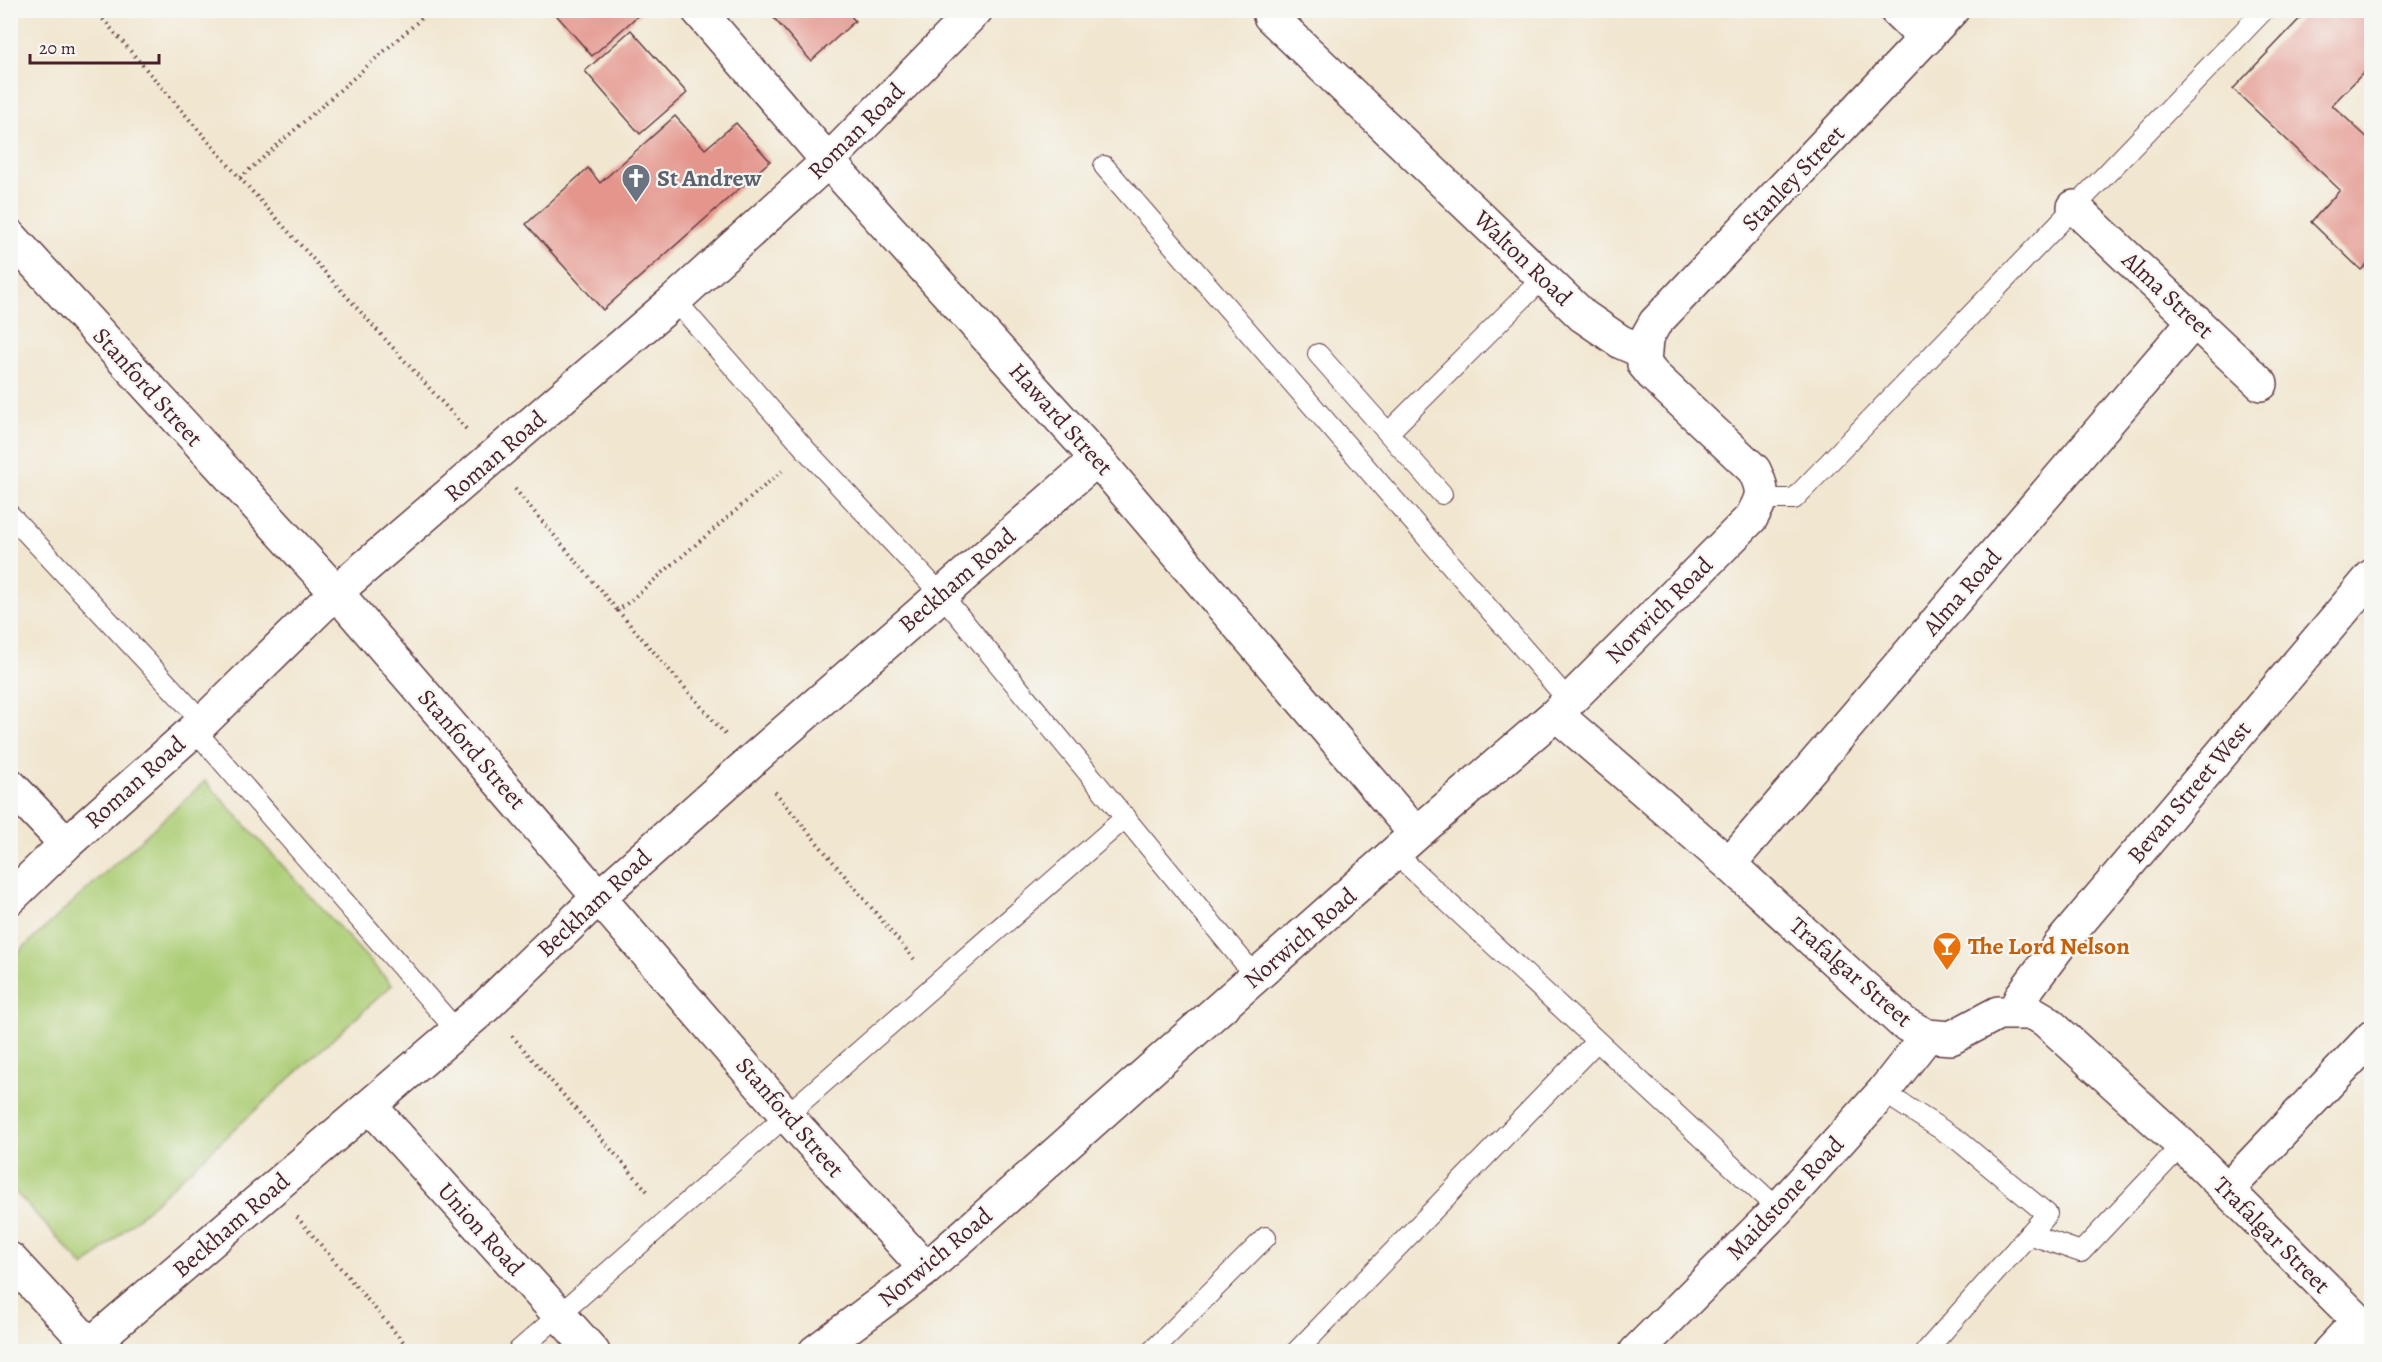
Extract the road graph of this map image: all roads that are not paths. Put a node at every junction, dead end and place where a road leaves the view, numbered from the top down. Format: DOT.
graph roads {
  1 [pos="698,10"];
  2 [pos="976,10"];
  3 [pos="1896,10"];
  4 [pos="1952,10"];
  5 [pos="2264,10"];
  6 [pos="1270,16"];
  7 [pos="1926,39"];
  8 [pos="828,161"];
  9 [pos="1104,166"];
  10 [pos="2074,207"];
  11 [pos="10,236"];
  12 [pos="1543,278"];
  13 [pos="675,300"];
  14 [pos="2195,320"];
  15 [pos="1644,352"];
  16 [pos="1318,354"];
  17 [pos="2260,384"];
  18 [pos="1388,433"];
  19 [pos="1097,459"];
  20 [pos="1442,494"];
  21 [pos="1762,499"];
  22 [pos="10,515"];
  23 [pos="2372,576"];
  24 [pos="336,592"];
  25 [pos="941,594"];
  26 [pos="1562,707"];
  27 [pos="199,725"];
  28 [pos="10,785"];
  29 [pos="1126,817"];
  30 [pos="66,844"];
  31 [pos="1406,844"];
  32 [pos="1729,864"];
  33 [pos="600,896"];
  34 [pos="10,898"];
  35 [pos="1256,977"];
  36 [pos="2014,1012"];
  37 [pos="456,1031"];
  38 [pos="1927,1036"];
  39 [pos="2372,1037"];
  40 [pos="1596,1042"];
  41 [pos="1883,1092"];
  42 [pos="370,1106"];
  43 [pos="787,1116"];
  44 [pos="2182,1145"];
  45 [pos="2227,1190"];
  46 [pos="1778,1209"];
  47 [pos="2030,1234"];
  48 [pos="1266,1237"];
  49 [pos="10,1259"];
  50 [pos="926,1269"];
  51 [pos="560,1315"];
  52 [pos="2365,1328"];
  53 [pos="93,1348"];
  54 [pos="517,1352"];
  55 [pos="593,1352"];
  56 [pos="815,1352"];
  57 [pos="1151,1352"];
  58 [pos="1296,1352"];
  59 [pos="1636,1352"];
  60 [pos="1925,1352"];
  61 [pos="2329,1352"];
  1 -- 8 [label="street, Haward Street"];
  2 -- 8 [label="street, Roman Road"];
  3 -- 7 [label="street"];
  4 -- 7 [label="street, Stanley Street"];
  5 -- 10 [label="lane"];
  6 -- 12 [label="street, Walton Road"];
  7 -- 15 [label="street, Stanley Street"];
  8 -- 13 [label="street, Roman Road"];
  8 -- 19 [label="street, Haward Street"];
  9 -- 26 [label="lane"];
  10 -- 14 [label="street, Alma Street"];
  10 -- 21 [label="lane"];
  11 -- 24 [label="street, Stanford Street"];
  12 -- 15 [label="street, Walton Road"];
  12 -- 18 [label="lane"];
  13 -- 24 [label="street, Roman Road"];
  13 -- 25 [label="lane"];
  14 -- 17 [label="street, Alma Street"];
  14 -- 32 [label="street, Alma Road"];
  15 -- 21 [label="street"];
  16 -- 18 [label="lane"];
  18 -- 20 [label="lane"];
  19 -- 25 [label="street, Beckham Road"];
  19 -- 31 [label="street, Haward Street"];
  21 -- 26 [label="street, Norwich Road"];
  22 -- 27 [label="lane"];
  23 -- 36 [label="street, Bevan Street West"];
  24 -- 27 [label="street, Roman Road"];
  24 -- 33 [label="street, Stanford Street"];
  25 -- 29 [label="lane"];
  25 -- 33 [label="street, Beckham Road"];
  26 -- 31 [label="street, Norwich Road"];
  26 -- 32 [label="street, Trafalgar Street"];
  27 -- 30 [label="street, Roman Road"];
  27 -- 37 [label="lane"];
  28 -- 30 [label="street"];
  29 -- 35 [label="lane"];
  29 -- 43 [label="lane"];
  30 -- 34 [label="street, Roman Road"];
  31 -- 35 [label="street, Norwich Road"];
  31 -- 40 [label="lane"];
  32 -- 38 [label="street, Trafalgar Street"];
  33 -- 37 [label="street, Beckham Road"];
  33 -- 43 [label="street, Stanford Street"];
  35 -- 50 [label="street, Norwich Road"];
  36 -- 38 [label="street, Trafalgar Street"];
  36 -- 44 [label="street, Trafalgar Street"];
  37 -- 42 [label="street, Beckham Road"];
  38 -- 41 [label="street, Maidstone Road"];
  39 -- 45 [label="street"];
  40 -- 46 [label="lane"];
  40 -- 58 [label="lane"];
  41 -- 46 [label="street, Maidstone Road"];
  41 -- 47 [label="lane"];
  42 -- 51 [label="street, Union Road"];
  42 -- 53 [label="street, Beckham Road"];
  43 -- 50 [label="street, Stanford Street"];
  43 -- 51 [label="lane"];
  44 -- 45 [label="street, Trafalgar Street"];
  44 -- 47 [label="lane"];
  45 -- 52 [label="street, Trafalgar Street"];
  46 -- 59 [label="street, Maidstone Road"];
  47 -- 60 [label="lane"];
  48 -- 57 [label="lane"];
  49 -- 53 [label="street"];
  50 -- 56 [label="street, Norwich Road"];
  51 -- 54 [label="lane"];
  51 -- 55 [label="street, Union Road"];
  52 -- 61 [label="street"];
}
